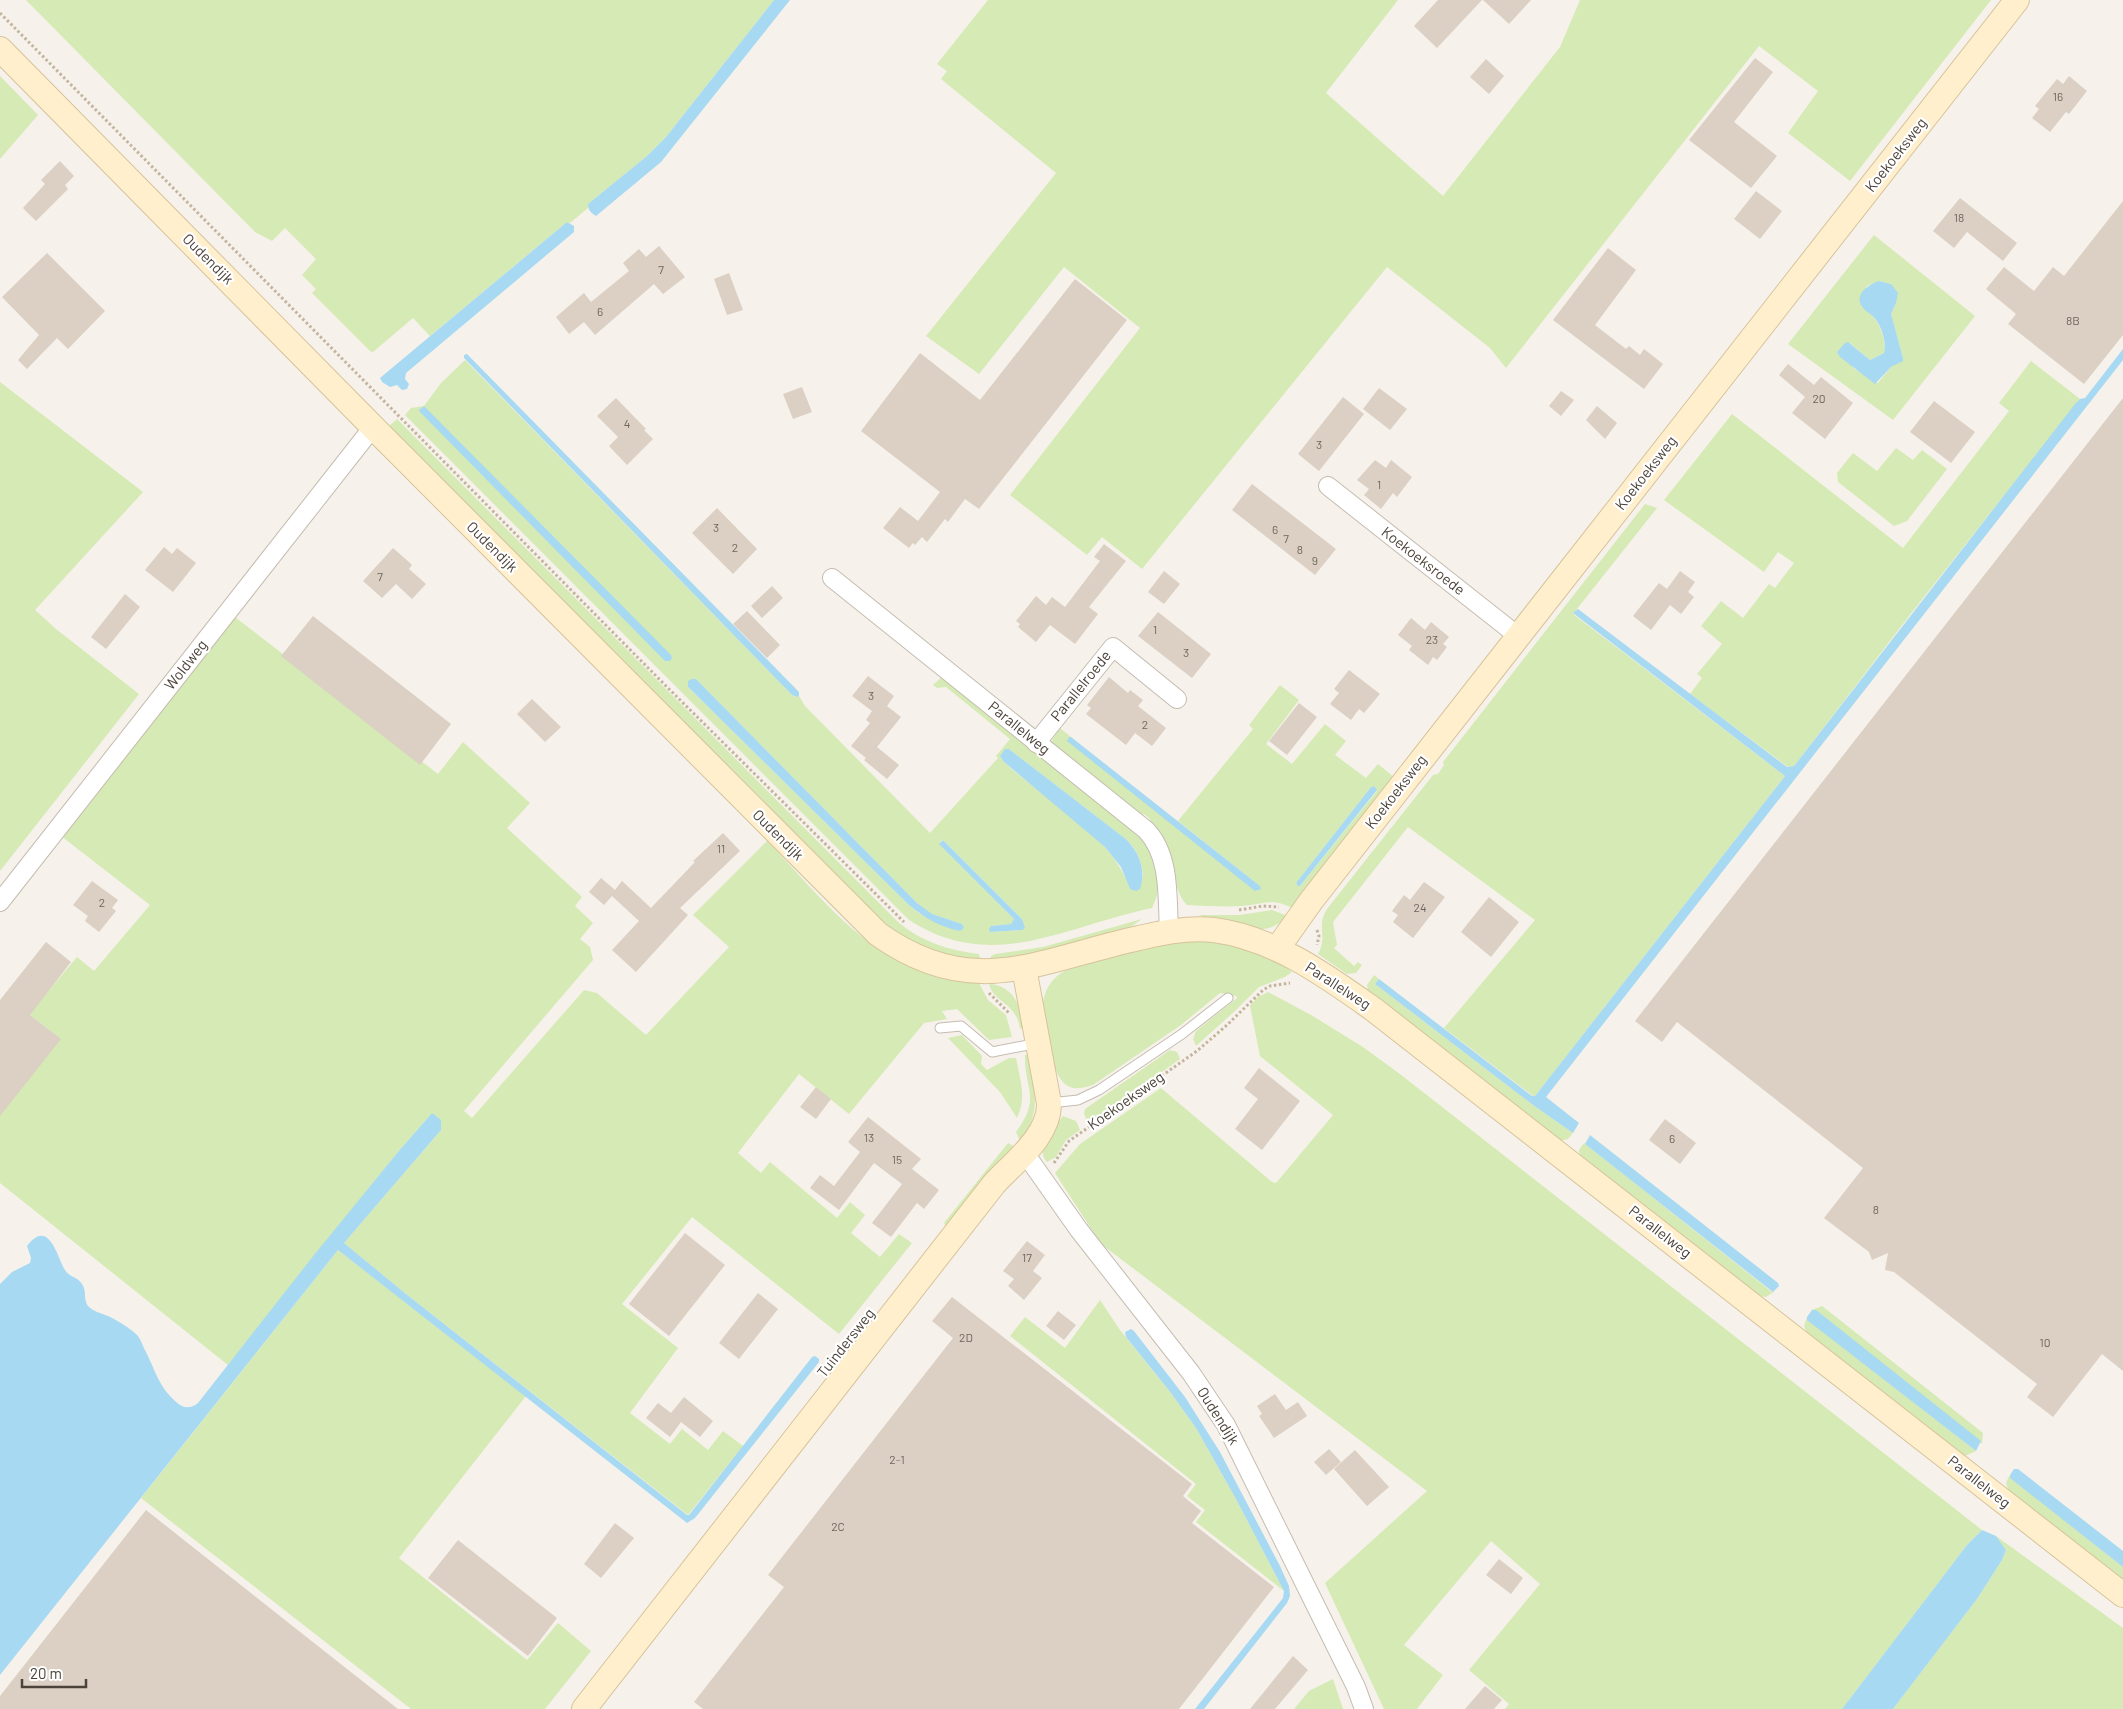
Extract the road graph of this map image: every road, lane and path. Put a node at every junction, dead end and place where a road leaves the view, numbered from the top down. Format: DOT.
graph roads {
  1 [pos="2017,0"];
  2 [pos="0,13"];
  3 [pos="0,49"];
  4 [pos="373,427"];
  5 [pos="1328,486"];
  6 [pos="832,578"];
  7 [pos="1518,636"];
  8 [pos="1176,699"];
  9 [pos="1036,743"];
  10 [pos="0,902"];
  11 [pos="908,925"];
  12 [pos="1168,932"];
  13 [pos="1277,949"];
  14 [pos="1024,968"];
  15 [pos="984,972"];
  16 [pos="1290,983"];
  17 [pos="1228,998"];
  18 [pos="940,1028"];
  19 [pos="1029,1045"];
  20 [pos="1049,1103"];
  21 [pos="1024,1152"];
  22 [pos="1039,1174"];
  23 [pos="2123,1595"];
  24 [pos="584,1709"];
  25 [pos="1364,1709"];
  1 -- 7 [label="street, Koekoeksweg"];
  2 -- 11 [label="path, Oudendijk"];
  3 -- 4 [label="street, Oudendijk"];
  4 -- 10 [label="street, Woldweg"];
  4 -- 15 [label="street, Oudendijk"];
  5 -- 7 [label="street, Koekoeksroede"];
  6 -- 9 [label="street, Parallelweg"];
  7 -- 13 [label="street, Koekoeksweg"];
  8 -- 9 [label="street, Parallelroede"];
  9 -- 12 [label="street, Parallelweg"];
  12 -- 13 [label="street, Parallelweg"];
  12 -- 14 [label="street, Parallelweg"];
  13 -- 23 [label="street, Parallelweg"];
  14 -- 15 [label="street, Oudendijk"];
  14 -- 19 [label="street, Tuindersweg"];
  15 -- 19 [label="path"];
  16 -- 22 [label="path, Koekoeksweg"];
  17 -- 20 [label="lane, Koekoeksweg"];
  18 -- 19 [label="lane"];
  19 -- 20 [label="street, Tuindersweg"];
  20 -- 21 [label="street, Tuindersweg"];
  21 -- 22 [label="street, Oudendijk"];
  21 -- 24 [label="street, Tuindersweg"];
  22 -- 25 [label="street, Oudendijk"];
}
